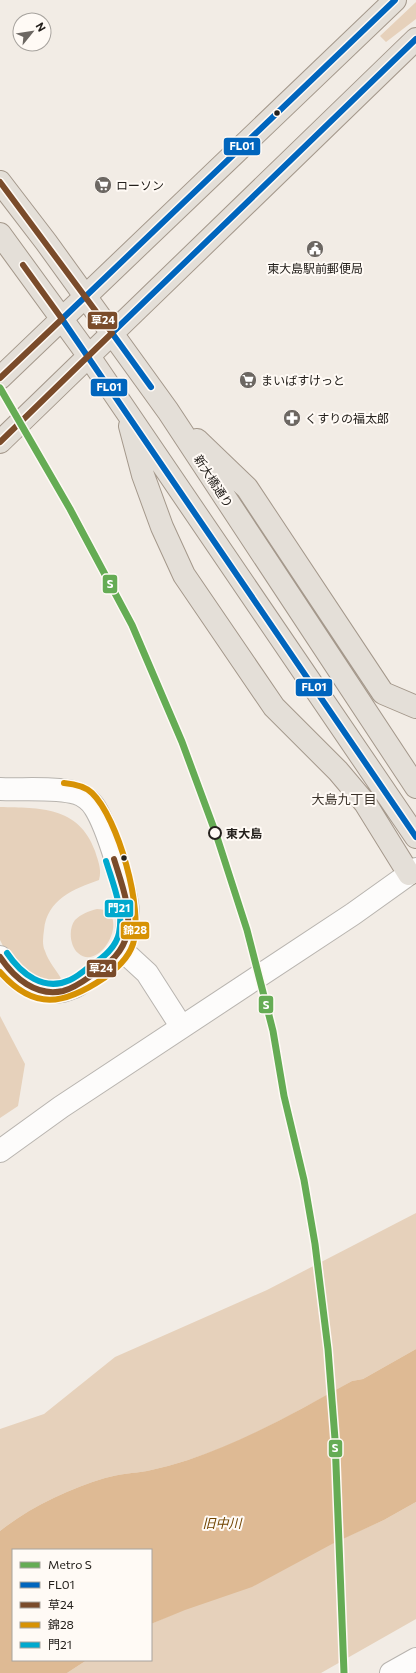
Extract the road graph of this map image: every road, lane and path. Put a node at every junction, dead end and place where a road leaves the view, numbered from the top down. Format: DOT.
graph roads {
  1 [pos="395,0"];
  2 [pos="416,39"];
  3 [pos="0,182"];
  4 [pos="0,234"];
  5 [pos="85,297"];
  6 [pos="62,319"];
  7 [pos="112,333"];
  8 [pos="88,355"];
  9 [pos="0,378"];
  10 [pos="126,411"];
  11 [pos="168,411"];
  12 [pos="0,442"];
  13 [pos="416,707"];
  14 [pos="416,787"];
  15 [pos="3,790"];
  16 [pos="416,837"];
  17 [pos="412,872"];
  18 [pos="122,950"];
  19 [pos="0,957"];
  20 [pos="181,1026"];
  21 [pos="0,1151"];
  22 [pos="416,1659"];
  23 [pos="391,1673"];
  1 -- 5 [label="main road"];
  2 -- 7 [label="main road"];
  3 -- 5 [label="main road, 新大橋通り"];
  4 -- 6 [label="main road"];
  5 -- 6 [label="main road"];
  5 -- 7 [label="main road, 新大橋通り"];
  6 -- 8 [label="main road"];
  6 -- 9 [label="main road"];
  7 -- 8 [label="main road"];
  7 -- 11 [label="main road, 新大橋通り"];
  8 -- 10 [label="main road"];
  8 -- 12 [label="main road"];
  10 -- 16 [label="main road"];
  10 -- 17 [label="main road"];
  11 -- 13 [label="main road"];
  11 -- 14 [label="main road, 新大橋通り"];
  15 -- 18 [label="street"];
  17 -- 20 [label="street"];
  18 -- 19 [label="street"];
  18 -- 20 [label="street"];
  20 -- 21 [label="street"];
  22 -- 23 [label="street"];
}
